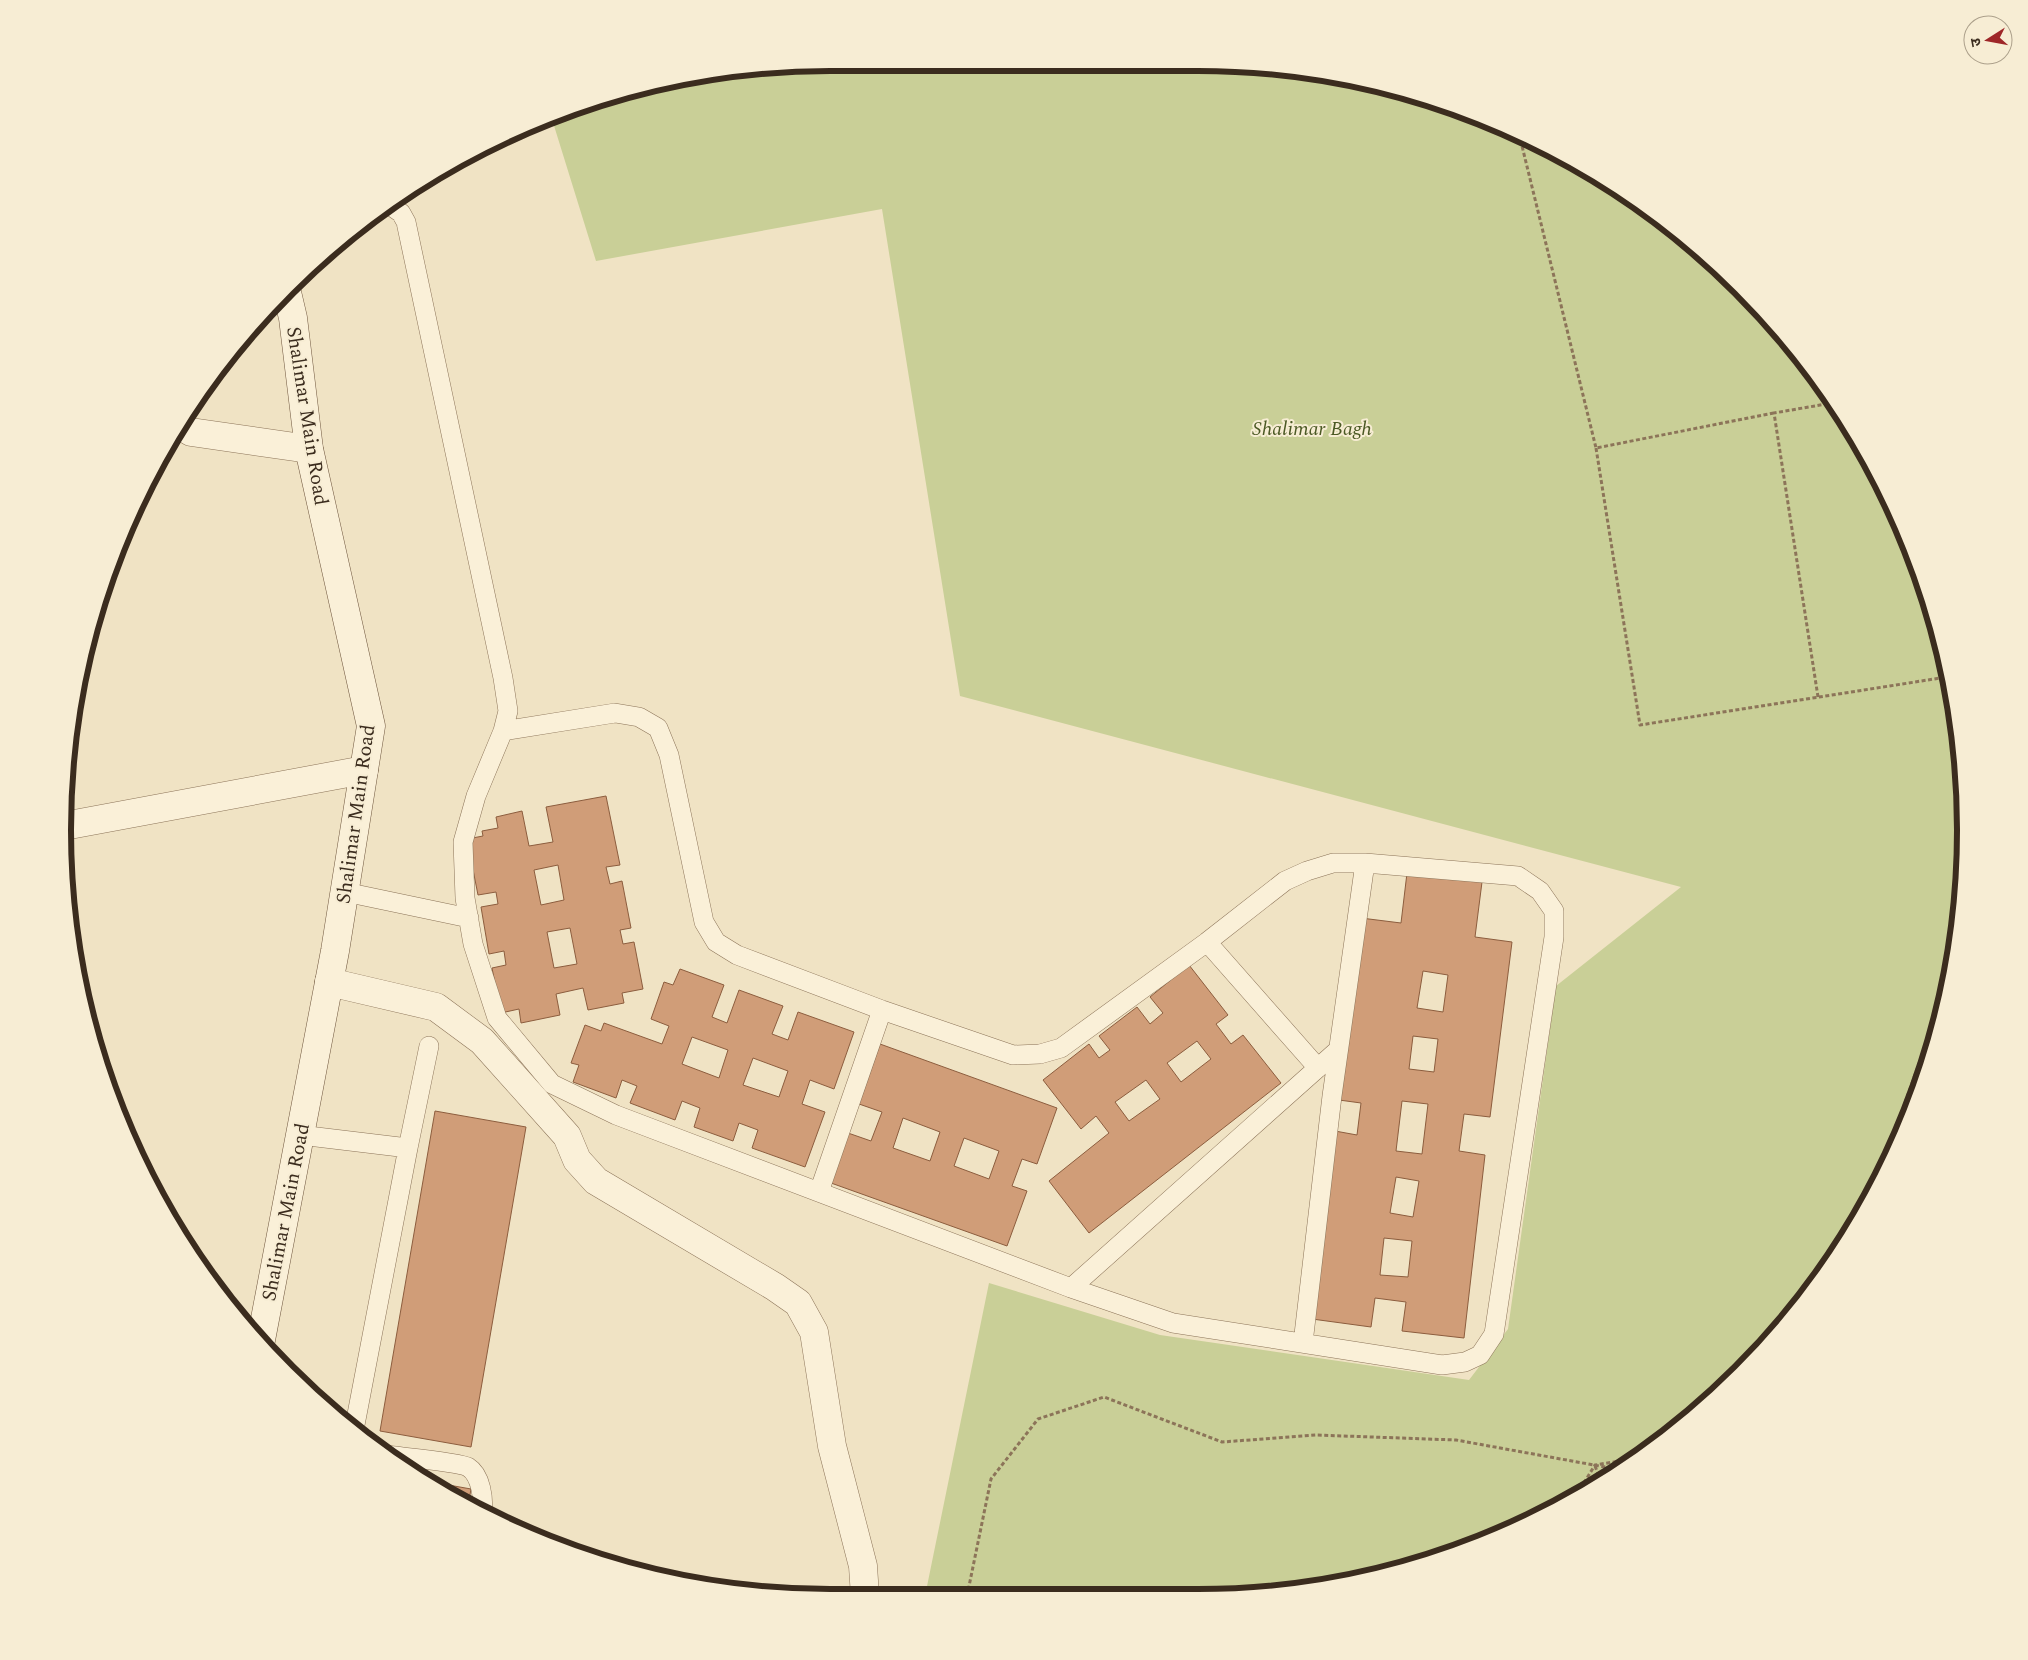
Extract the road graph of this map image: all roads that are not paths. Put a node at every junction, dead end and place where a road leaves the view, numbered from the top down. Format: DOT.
graph roads {
  1 [pos="395,209"];
  2 [pos="288,298"];
  3 [pos="186,430"];
  4 [pos="309,449"];
  5 [pos="503,731"];
  6 [pos="364,770"];
  7 [pos="71,825"];
  8 [pos="1365,863"];
  9 [pos="345,892"];
  10 [pos="469,918"];
  11 [pos="1207,942"];
  12 [pos="329,982"];
  13 [pos="882,1010"];
  14 [pos="429,1046"];
  15 [pos="1338,1050"];
  16 [pos="1318,1068"];
  17 [pos="300,1135"];
  18 [pos="408,1148"];
  19 [pos="819,1192"];
  20 [pos="1071,1288"];
  21 [pos="262,1333"];
  22 [pos="1303,1343"];
  23 [pos="356,1422"];
  24 [pos="403,1457"];
  25 [pos="483,1505"];
  26 [pos="865,1589"];
  1 -- 5 [label="lane"];
  2 -- 4 [label="street, Shalimar Main Road"];
  3 -- 4 [label="street"];
  4 -- 6 [label="street, Shalimar Main Road"];
  5 -- 10 [label="lane"];
  5 -- 13 [label="lane"];
  6 -- 7 [label="street"];
  6 -- 9 [label="street, Shalimar Main Road"];
  8 -- 11 [label="lane"];
  8 -- 15 [label="lane"];
  8 -- 22 [label="lane"];
  9 -- 10 [label="lane"];
  9 -- 12 [label="street, Shalimar Main Road"];
  10 -- 19 [label="lane"];
  11 -- 13 [label="lane"];
  11 -- 16 [label="lane"];
  12 -- 17 [label="street, Shalimar Main Road"];
  12 -- 26 [label="street"];
  13 -- 19 [label="lane"];
  14 -- 18 [label="lane"];
  15 -- 16 [label="lane"];
  15 -- 22 [label="lane"];
  16 -- 20 [label="lane"];
  17 -- 18 [label="lane"];
  17 -- 21 [label="street, Shalimar Main Road"];
  18 -- 23 [label="lane"];
  19 -- 20 [label="lane"];
  20 -- 22 [label="lane"];
  24 -- 25 [label="lane"];
}
